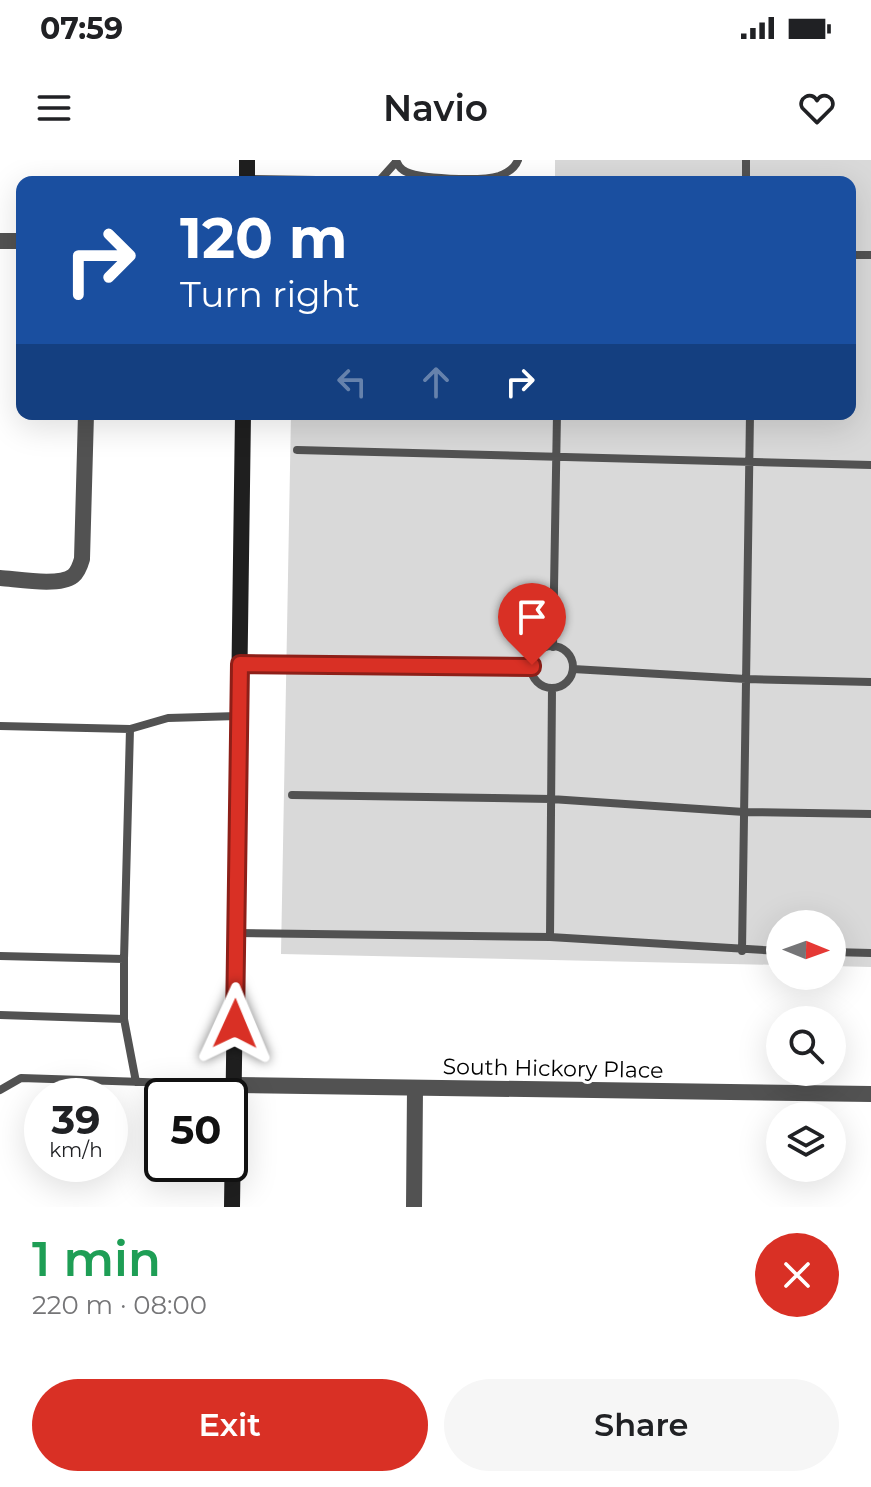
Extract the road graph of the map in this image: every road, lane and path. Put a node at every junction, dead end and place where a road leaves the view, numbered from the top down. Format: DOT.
graph roads {
  1 [pos="518,160"];
  2 [pos="396,161"];
  3 [pos="416,176"];
  4 [pos="497,176"];
  5 [pos="86,420"];
  6 [pos="243,420"];
  7 [pos="557,420"];
  8 [pos="750,420"];
  9 [pos="297,450"];
  10 [pos="556,457"];
  11 [pos="749,462"];
  12 [pos="871,465"];
  13 [pos="0,578"];
  14 [pos="553,647"];
  15 [pos="240,664"];
  16 [pos="532,667"];
  17 [pos="573,669"];
  18 [pos="746,679"];
  19 [pos="871,682"];
  20 [pos="552,688"];
  21 [pos="239,716"];
  22 [pos="0,726"];
  23 [pos="130,729"];
  24 [pos="292,795"];
  25 [pos="551,799"];
  26 [pos="744,812"];
  27 [pos="871,814"];
  28 [pos="236,933"];
  29 [pos="550,937"];
  30 [pos="742,951"];
  31 [pos="766,951"];
  32 [pos="846,952"];
  33 [pos="871,953"];
  34 [pos="0,956"];
  35 [pos="124,959"];
  36 [pos="0,1015"];
  37 [pos="124,1019"];
  38 [pos="234,1078"];
  39 [pos="136,1082"];
  40 [pos="144,1082"];
  41 [pos="248,1085"];
  42 [pos="415,1089"];
  43 [pos="0,1090"];
  44 [pos="871,1094"];
  45 [pos="232,1182"];
  46 [pos="232,1207"];
  47 [pos="414,1207"];
  1 -- 4 [label="lane"];
  2 -- 3 [label="lane"];
  5 -- 13 [label="street"];
  6 -- 15 [label="main road"];
  7 -- 10 [label="lane"];
  8 -- 11 [label="lane"];
  9 -- 10 [label="lane"];
  10 -- 11 [label="lane"];
  10 -- 14 [label="lane"];
  11 -- 12 [label="lane"];
  11 -- 18 [label="lane"];
  14 -- 16 [label="lane"];
  14 -- 17 [label="lane"];
  15 -- 16 [label="lane"];
  15 -- 21 [label="main road"];
  16 -- 20 [label="lane"];
  17 -- 18 [label="lane"];
  17 -- 20 [label="lane"];
  18 -- 19 [label="lane"];
  18 -- 26 [label="lane"];
  20 -- 25 [label="lane"];
  21 -- 23 [label="lane"];
  21 -- 28 [label="main road"];
  22 -- 23 [label="lane"];
  23 -- 35 [label="lane"];
  24 -- 25 [label="lane"];
  25 -- 26 [label="lane"];
  25 -- 29 [label="lane"];
  26 -- 27 [label="lane"];
  26 -- 30 [label="lane"];
  28 -- 29 [label="lane"];
  28 -- 38 [label="main road"];
  29 -- 30 [label="lane"];
  30 -- 31 [label="lane"];
  32 -- 33 [label="lane"];
  34 -- 35 [label="lane"];
  35 -- 37 [label="lane"];
  36 -- 37 [label="lane"];
  37 -- 39 [label="lane"];
  39 -- 40 [label="lane"];
  39 -- 43 [label="lane"];
  41 -- 42 [label="street, South Hickory Place"];
  42 -- 44 [label="street, South Hickory Place"];
  42 -- 47 [label="street"];
  45 -- 46 [label="main road"];
}
